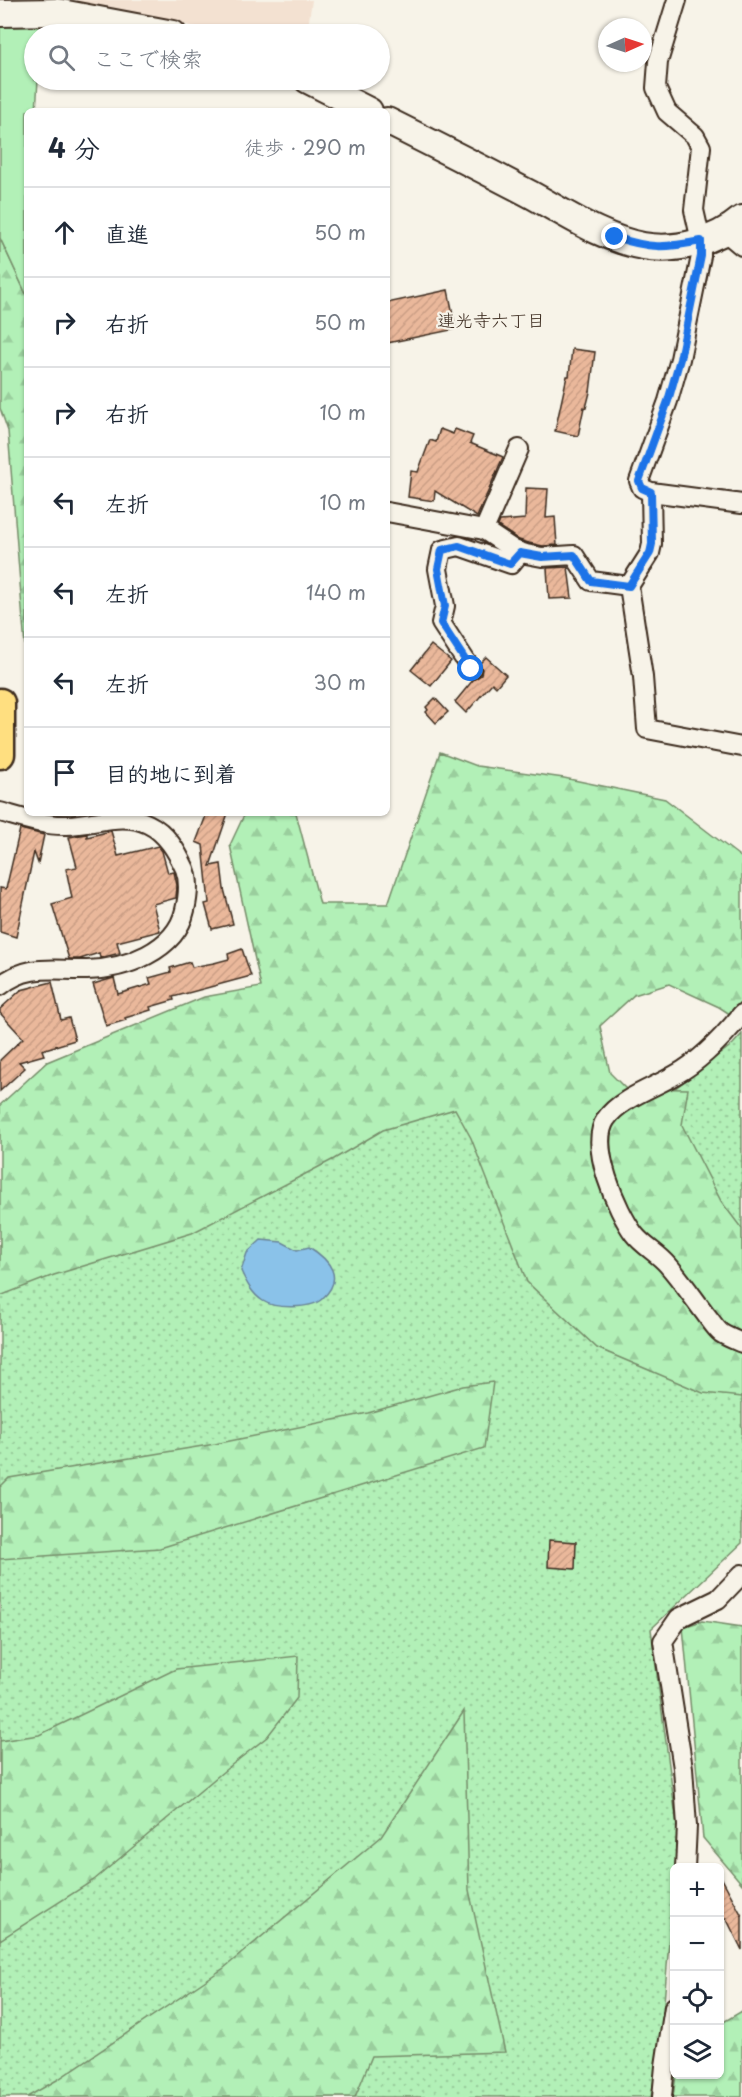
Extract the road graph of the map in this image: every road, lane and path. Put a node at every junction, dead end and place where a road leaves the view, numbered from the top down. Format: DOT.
graph roads {
  1 [pos="677,0"];
  2 [pos="0,13"];
  3 [pos="120,24"];
  4 [pos="328,90"];
  5 [pos="363,108"];
  6 [pos="390,122"];
  7 [pos="727,234"];
  8 [pos="519,449"];
  9 [pos="651,492"];
  10 [pos="742,504"];
  11 [pos="390,513"];
  12 [pos="484,530"];
  13 [pos="520,553"];
  14 [pos="629,586"];
  15 [pos="471,669"];
  16 [pos="0,703"];
  17 [pos="742,747"];
  18 [pos="0,754"];
  19 [pos="0,812"];
  20 [pos="0,986"];
  21 [pos="742,1014"];
  22 [pos="742,1343"];
  23 [pos="742,1574"];
  24 [pos="685,1863"];
  25 [pos="672,2025"];
  26 [pos="662,2097"];
  1 -- 7 [label="street"];
  2 -- 3 [label="main road"];
  4 -- 5 [label="main road"];
  6 -- 7 [label="main road"];
  7 -- 9 [label="street"];
  8 -- 12 [label="street"];
  9 -- 10 [label="street"];
  9 -- 14 [label="street"];
  11 -- 12 [label="street"];
  12 -- 13 [label="street"];
  13 -- 14 [label="street"];
  13 -- 15 [label="street"];
  14 -- 17 [label="street"];
  16 -- 18 [label="main road"];
  19 -- 20 [label="street"];
  21 -- 22 [label="street"];
  23 -- 24 [label="street"];
  25 -- 26 [label="street"];
}
